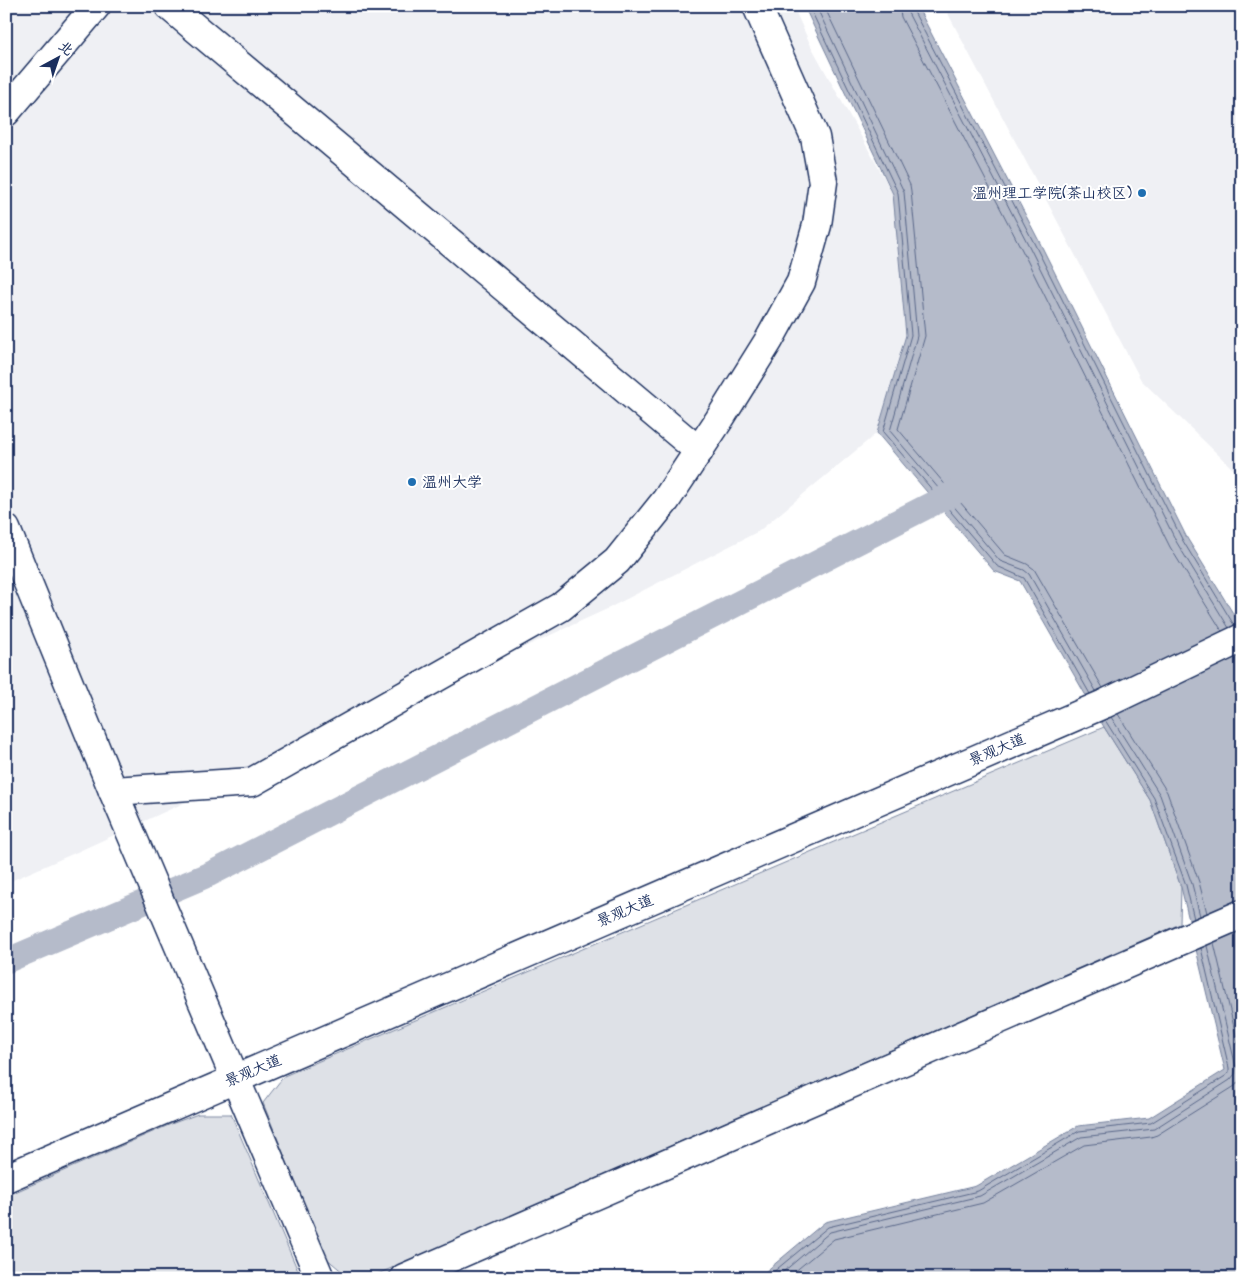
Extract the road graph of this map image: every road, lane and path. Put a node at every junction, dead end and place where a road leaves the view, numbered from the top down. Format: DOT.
graph roads {
  1 [pos="96,6"];
  2 [pos="169,6"];
  3 [pos="757,6"];
  4 [pos="6,112"];
  5 [pos="699,450"];
  6 [pos="6,529"];
  7 [pos="1242,638"];
  8 [pos="113,791"];
  9 [pos="1242,914"];
  10 [pos="236,1079"];
  11 [pos="6,1178"];
  12 [pos="320,1278"];
  13 [pos="404,1278"];
  1 -- 4 [label="street"];
  2 -- 5 [label="street"];
  3 -- 5 [label="street"];
  5 -- 8 [label="street"];
  6 -- 8 [label="street"];
  7 -- 10 [label="street, 景观大道"];
  8 -- 10 [label="street"];
  9 -- 13 [label="street"];
  10 -- 11 [label="street, 景观大道"];
  10 -- 12 [label="street"];
}
